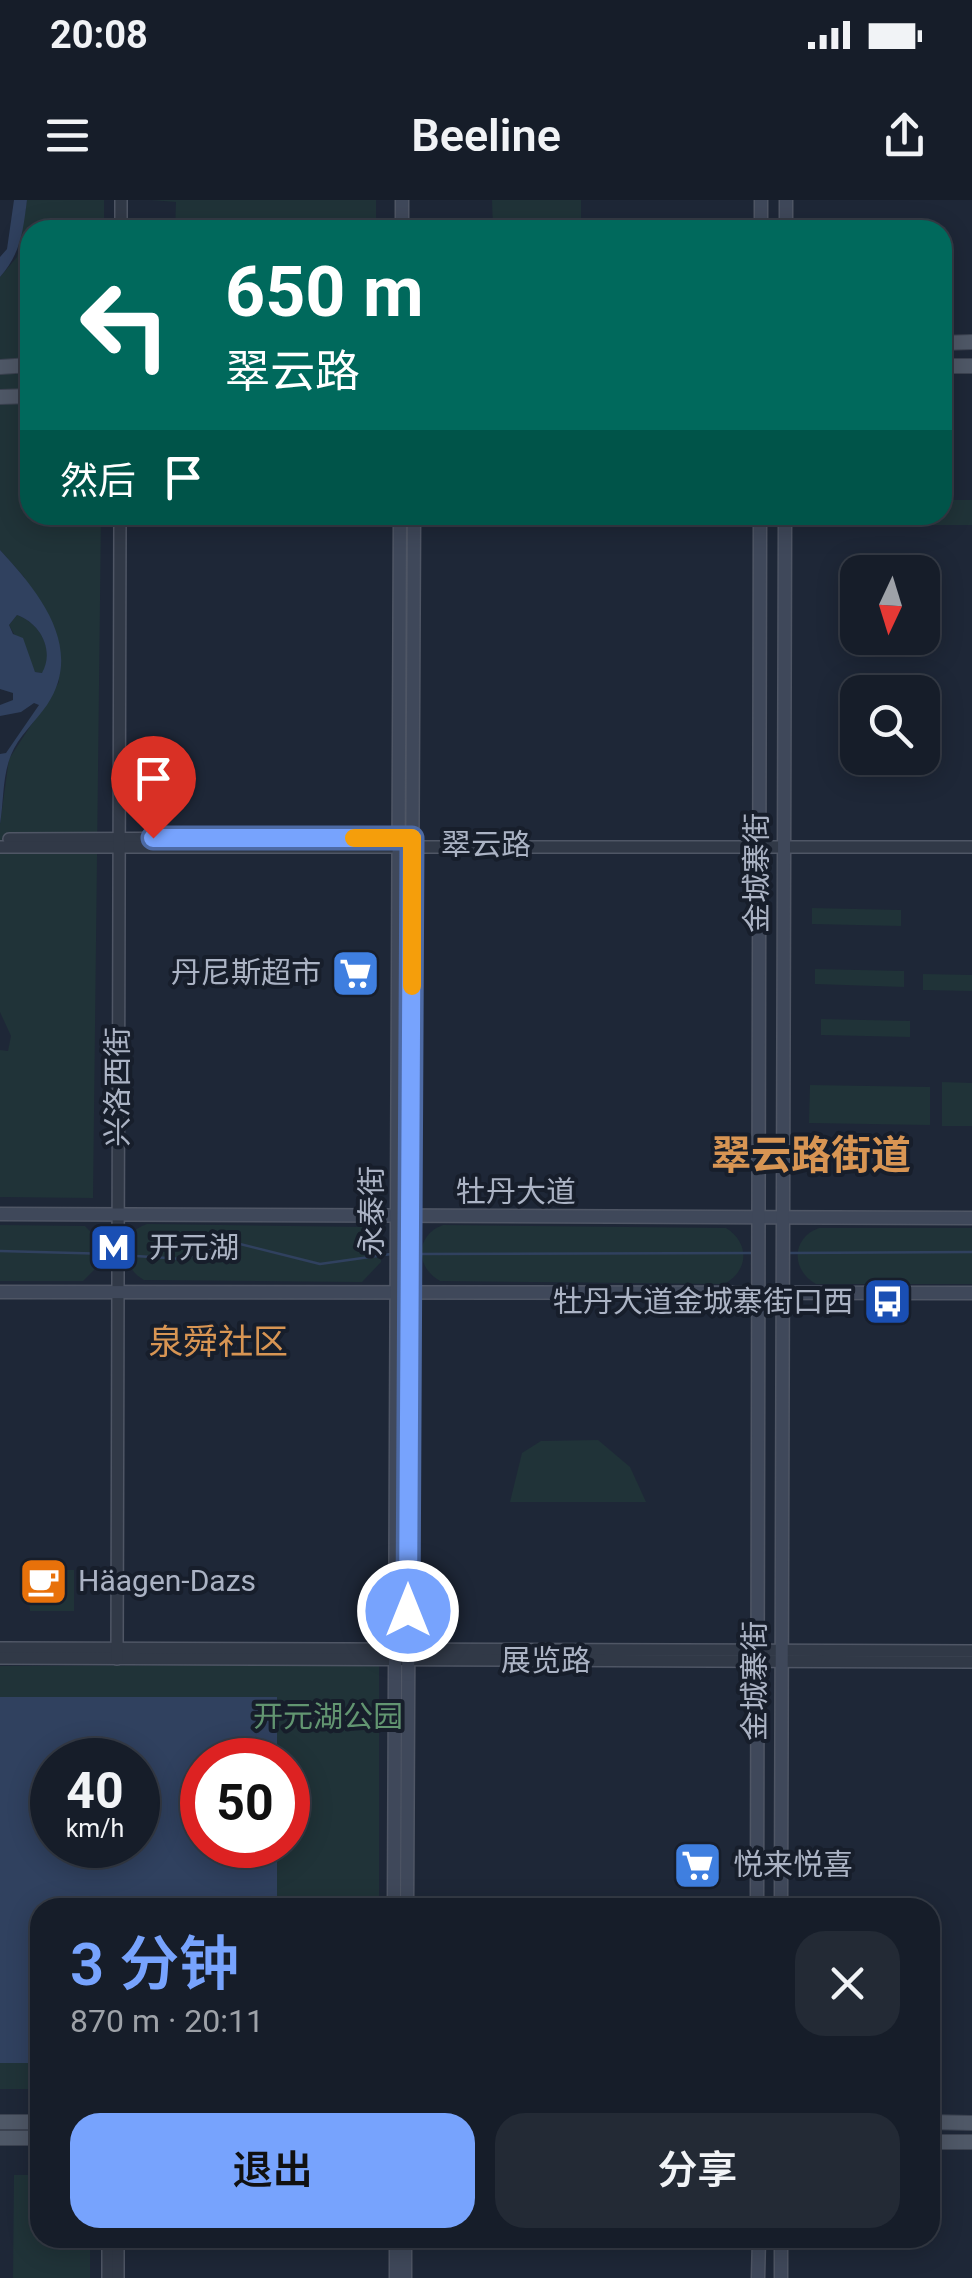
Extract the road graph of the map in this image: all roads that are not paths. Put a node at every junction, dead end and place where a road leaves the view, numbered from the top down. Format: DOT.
graph roads {
  1 [pos="116,525"];
  2 [pos="400,525"];
  3 [pos="414,525"];
  4 [pos="760,525"];
  5 [pos="785,525"];
  6 [pos="114,842"];
  7 [pos="406,842"];
  8 [pos="4,843"];
  9 [pos="758,843"];
  10 [pos="782,843"];
  11 [pos="972,843"];
  12 [pos="0,1214"];
  13 [pos="114,1214"];
  14 [pos="404,1216"];
  15 [pos="972,1218"];
  16 [pos="758,1224"];
  17 [pos="783,1224"];
  18 [pos="0,1292"];
  19 [pos="113,1292"];
  20 [pos="403,1294"];
  21 [pos="757,1294"];
  22 [pos="782,1294"];
  23 [pos="972,1294"];
  24 [pos="0,1648"];
  25 [pos="972,1651"];
  26 [pos="113,1654"];
  27 [pos="400,1656"];
  28 [pos="755,1656"];
  29 [pos="780,1656"];
  30 [pos="0,1658"];
  31 [pos="972,1662"];
  32 [pos="394,1898"];
  33 [pos="408,1898"];
  34 [pos="757,1898"];
  35 [pos="780,1898"];
  36 [pos="0,2122"];
  37 [pos="30,2122"];
  38 [pos="940,2122"];
  39 [pos="972,2123"];
  40 [pos="0,2138"];
  41 [pos="30,2138"];
  42 [pos="940,2142"];
  43 [pos="972,2142"];
  44 [pos="108,2248"];
  45 [pos="118,2248"];
  46 [pos="396,2248"];
  47 [pos="405,2248"];
  48 [pos="758,2248"];
  49 [pos="781,2248"];
  50 [pos="108,2278"];
  51 [pos="118,2278"];
  52 [pos="396,2278"];
  53 [pos="405,2278"];
  54 [pos="758,2278"];
  55 [pos="781,2278"];
  1 -- 6 [label="street, 兴洛西街"];
  2 -- 7 [label="main road, 永泰街"];
  3 -- 7 [label="main road, 永泰街"];
  4 -- 9 [label="main road, 金城寨街"];
  5 -- 10 [label="main road, 金城寨街"];
  6 -- 7 [label="street, 翠云路"];
  6 -- 8 [label="street, 翠云路"];
  6 -- 13 [label="street, 兴洛西街"];
  7 -- 9 [label="street, 翠云路"];
  7 -- 14 [label="main road, 永泰街"];
  9 -- 10 [label="street, 翠云路"];
  9 -- 16 [label="main road, 金城寨街"];
  10 -- 11 [label="street, 翠云路"];
  10 -- 17 [label="main road, 金城寨街"];
  12 -- 13 [label="main road, 牡丹大道"];
  13 -- 14 [label="main road, 牡丹大道"];
  13 -- 19 [label="street, 兴洛西街"];
  14 -- 16 [label="main road, 牡丹大道"];
  14 -- 20 [label="main road, 永泰街"];
  15 -- 17 [label="main road, 牡丹大道"];
  16 -- 17 [label="main road, 牡丹大道"];
  16 -- 21 [label="main road, 金城寨街"];
  17 -- 22 [label="main road, 金城寨街"];
  18 -- 19 [label="main road"];
  19 -- 20 [label="main road"];
  19 -- 26 [label="street, 兴洛西街"];
  20 -- 21 [label="main road"];
  20 -- 27 [label="main road, 永泰街"];
  21 -- 22 [label="main road"];
  21 -- 28 [label="main road, 金城寨街"];
  22 -- 23 [label="main road"];
  22 -- 29 [label="main road, 金城寨街"];
  24 -- 26 [label="street, 展览路"];
  25 -- 29 [label="street, 展览路"];
  26 -- 27 [label="street, 展览路"];
  26 -- 30 [label="street, 展览路"];
  27 -- 28 [label="street, 展览路"];
  27 -- 32 [label="main road, 永泰街"];
  27 -- 33 [label="main road, 永泰街"];
  28 -- 29 [label="street, 展览路"];
  28 -- 34 [label="main road, 金城寨街"];
  29 -- 31 [label="street, 展览路"];
  29 -- 35 [label="main road, 金城寨街"];
  36 -- 37 [label="main road"];
  38 -- 39 [label="main road"];
  40 -- 41 [label="main road"];
  42 -- 43 [label="main road"];
  44 -- 50 [label="street"];
  45 -- 51 [label="street"];
  46 -- 52 [label="main road"];
  47 -- 53 [label="main road"];
  48 -- 54 [label="main road"];
  49 -- 55 [label="main road"];
}
